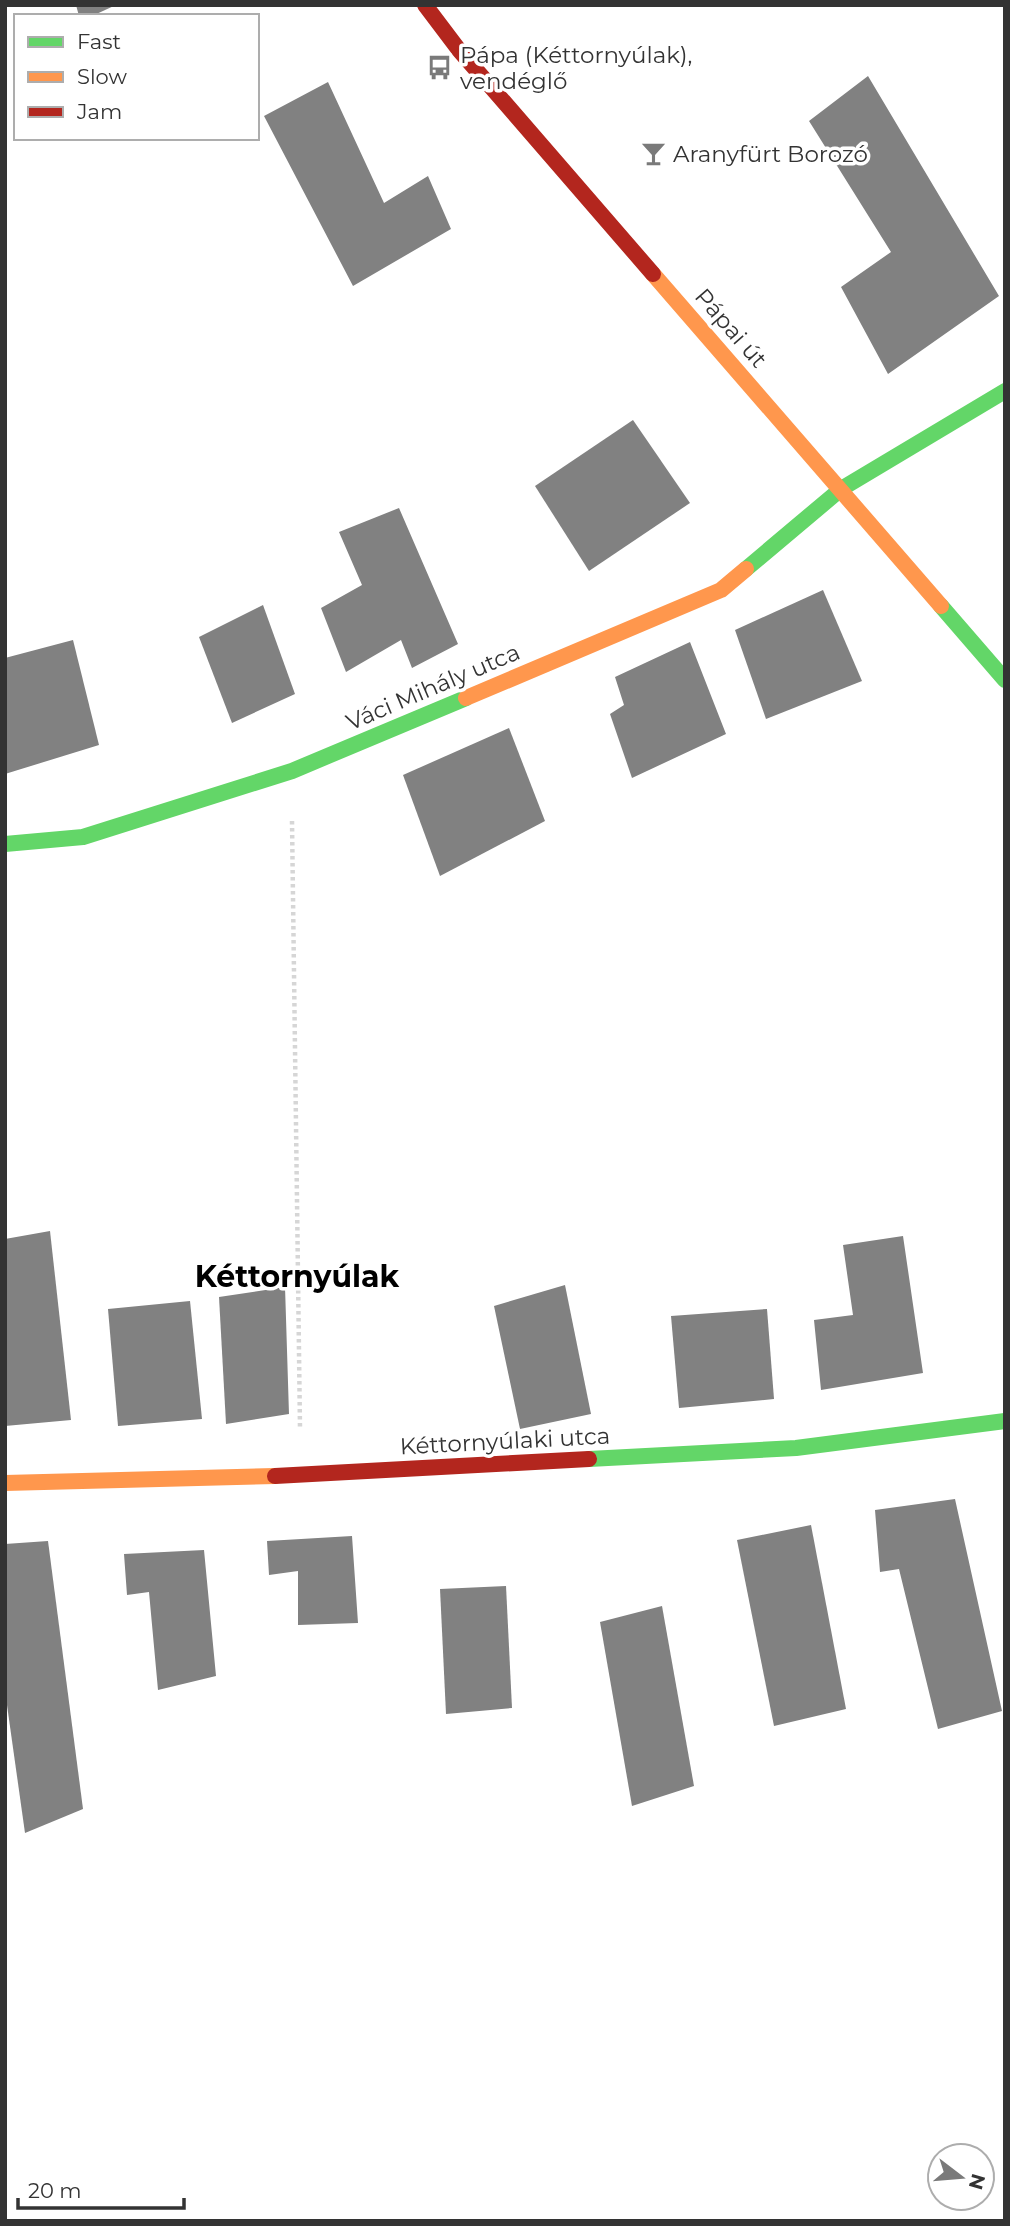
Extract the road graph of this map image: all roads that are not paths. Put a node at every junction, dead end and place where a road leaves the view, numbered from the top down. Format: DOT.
graph roads {
  1 [pos="425,5"];
  2 [pos="1005,391"];
  3 [pos="841,489"];
  4 [pos="1005,680"];
  5 [pos="5,844"];
  6 [pos="1005,1421"];
  7 [pos="5,1483"];
  1 -- 3 [label="street, Pápai út"];
  2 -- 3 [label="street, Váci Mihály utca"];
  3 -- 4 [label="street, Pápai út"];
  3 -- 5 [label="street, Váci Mihály utca"];
  6 -- 7 [label="street, Kéttornyúlaki utca"];
}
